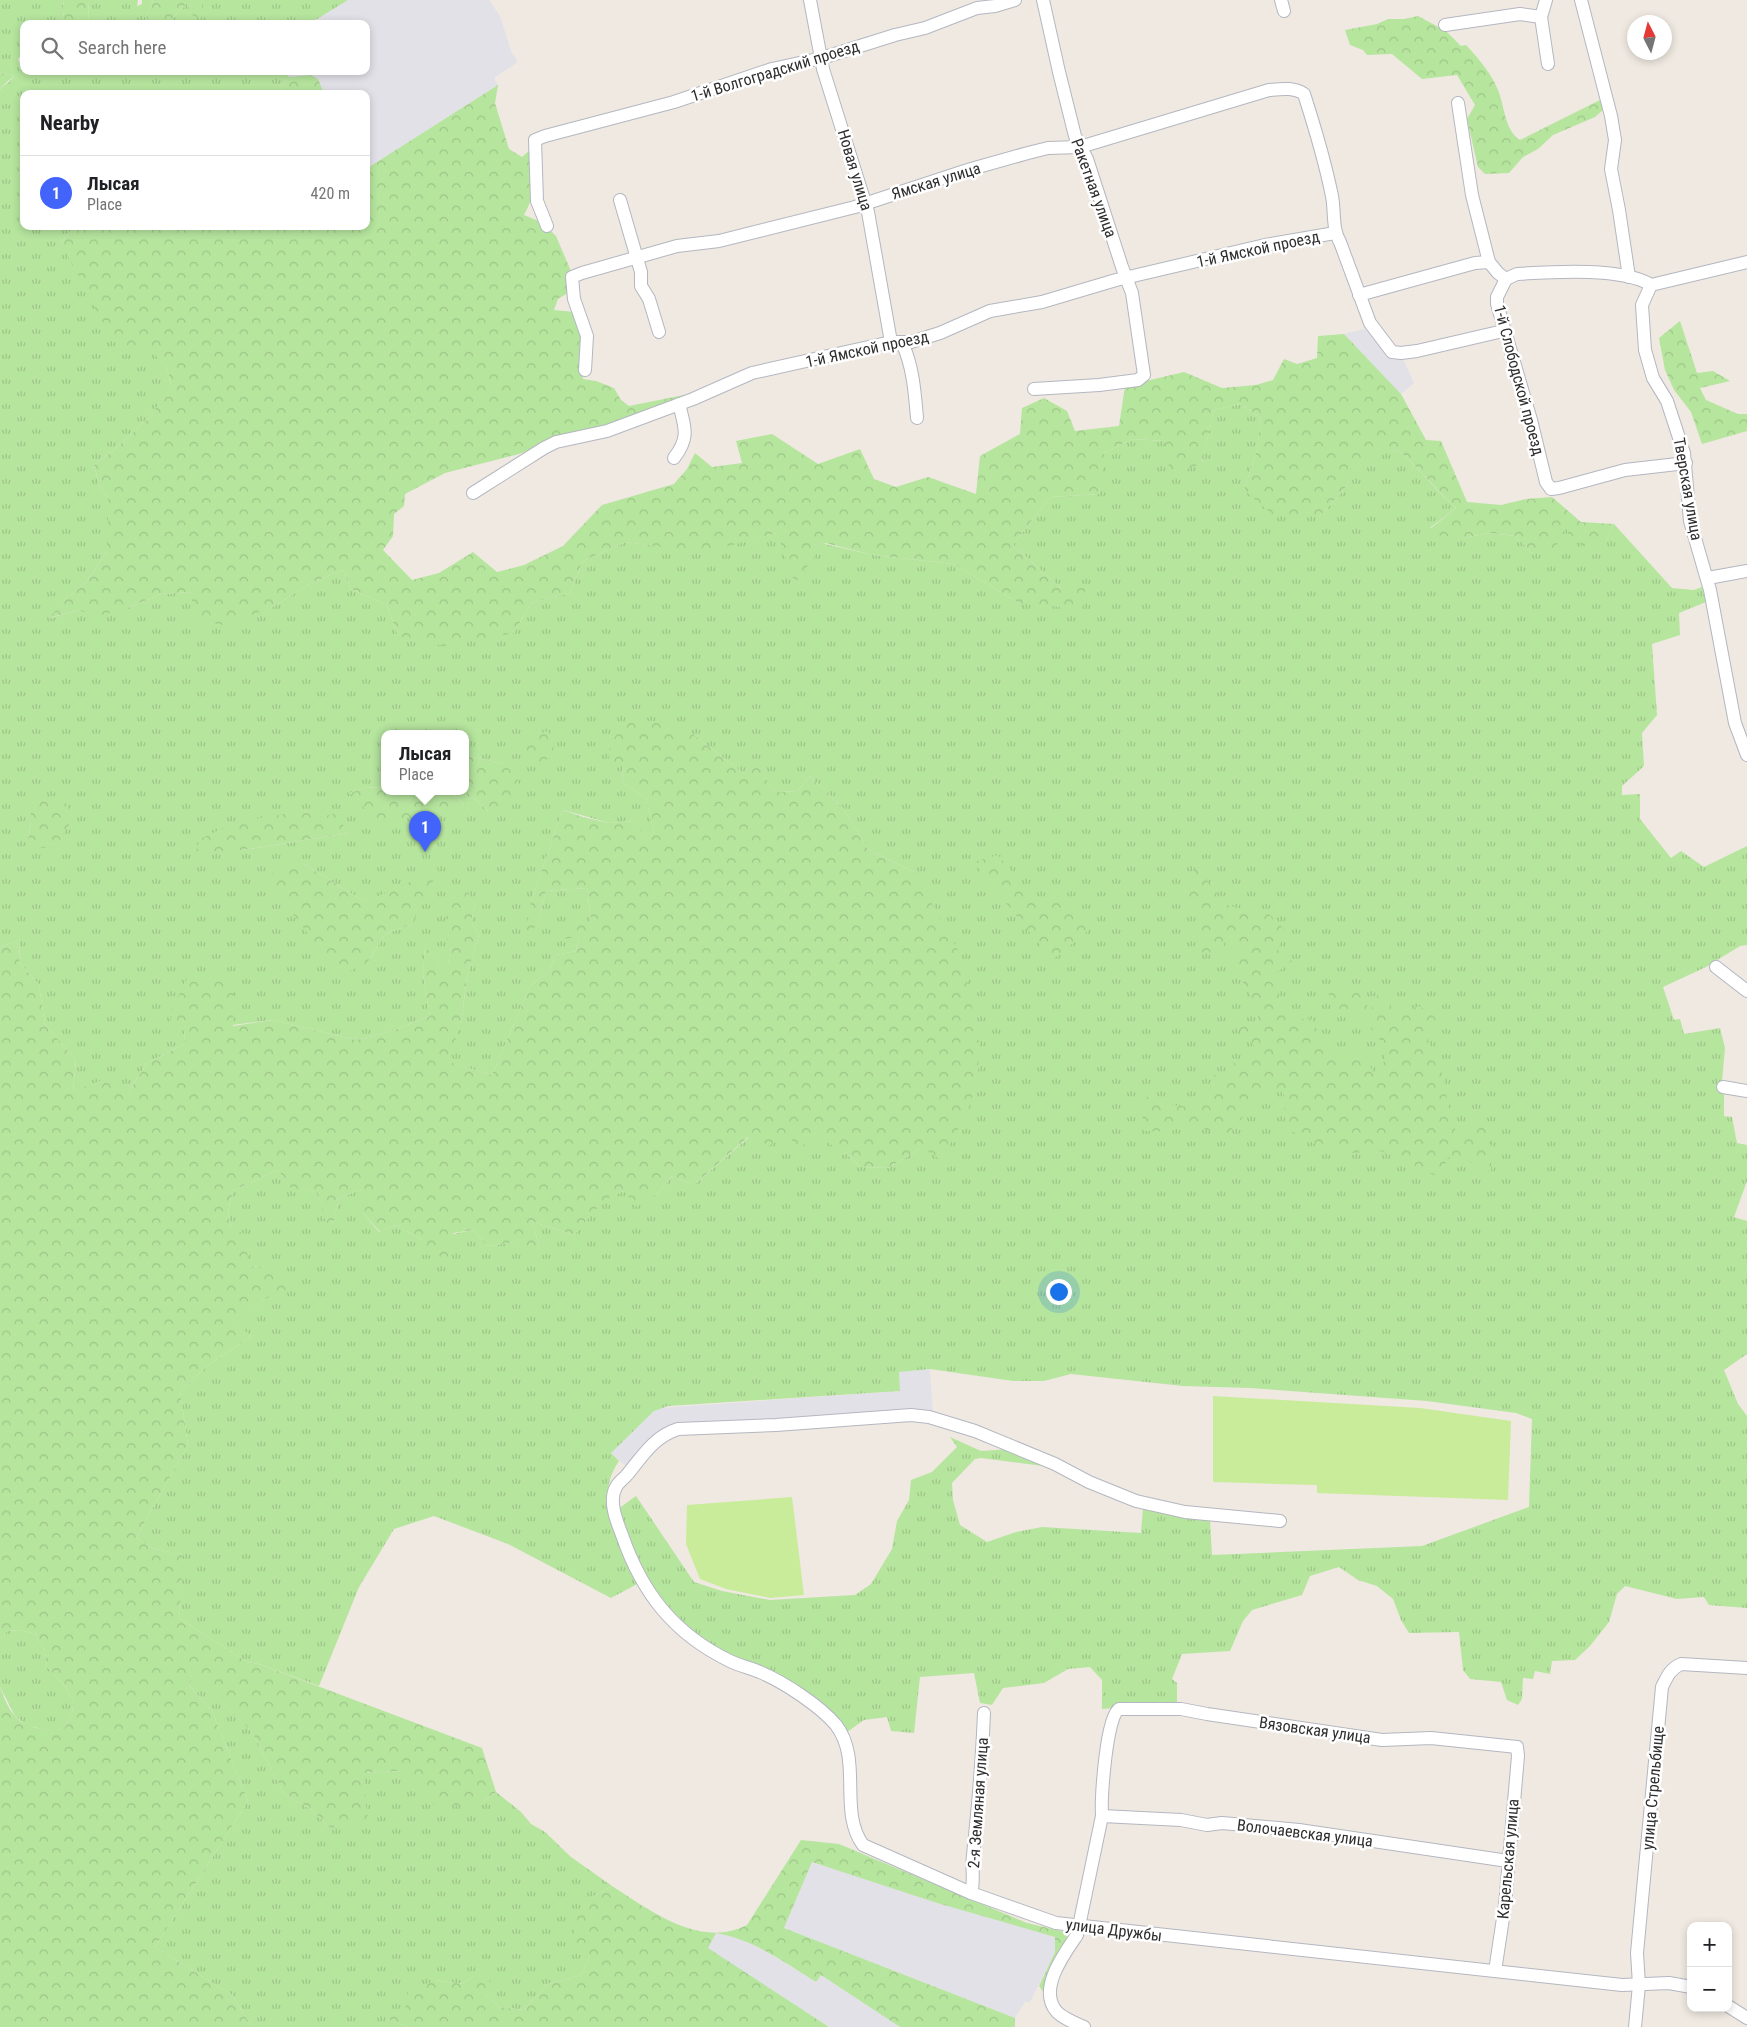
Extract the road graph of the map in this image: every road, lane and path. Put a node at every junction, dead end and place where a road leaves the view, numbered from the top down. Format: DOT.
graph roads {
  1 [pos="810,0"];
  2 [pos="1015,0"];
  3 [pos="1043,0"];
  4 [pos="1546,0"];
  5 [pos="1581,0"];
  6 [pos="1541,17"];
  7 [pos="1445,24"];
  8 [pos="822,58"];
  9 [pos="1548,64"];
  10 [pos="1458,103"];
  11 [pos="1080,147"];
  12 [pos="620,200"];
  13 [pos="865,203"];
  14 [pos="547,226"];
  15 [pos="1335,233"];
  16 [pos="637,258"];
  17 [pos="1489,262"];
  18 [pos="1747,262"];
  19 [pos="1629,277"];
  20 [pos="1126,279"];
  21 [pos="1506,279"];
  22 [pos="1651,285"];
  23 [pos="1359,295"];
  24 [pos="1503,331"];
  25 [pos="659,332"];
  26 [pos="897,342"];
  27 [pos="585,370"];
  28 [pos="1034,389"];
  29 [pos="679,404"];
  30 [pos="918,418"];
  31 [pos="674,458"];
  32 [pos="1686,463"];
  33 [pos="473,493"];
  34 [pos="1747,571"];
  35 [pos="1708,578"];
  36 [pos="1741,723"];
  37 [pos="1747,755"];
  38 [pos="1716,967"];
  39 [pos="1747,991"];
  40 [pos="1723,1087"];
  41 [pos="1747,1091"];
  42 [pos="1280,1521"];
  43 [pos="1747,1668"];
  44 [pos="984,1713"];
  45 [pos="1517,1747"];
  46 [pos="1102,1816"];
  47 [pos="1508,1861"];
  48 [pos="971,1892"];
  49 [pos="1079,1926"];
  50 [pos="1495,1971"];
  51 [pos="1639,1985"];
  52 [pos="1687,1986"];
  53 [pos="1732,2009"];
  54 [pos="1747,2018"];
  55 [pos="1084,2027"];
  56 [pos="1636,2027"];
  1 -- 8 [label="street, Новая улица"];
  2 -- 8 [label="street, 1-й Волгоградский проезд"];
  3 -- 11 [label="street, Ракетная улица"];
  4 -- 6 [label="street"];
  5 -- 19 [label="street"];
  6 -- 7 [label="street"];
  6 -- 9 [label="street"];
  8 -- 13 [label="street, Новая улица"];
  8 -- 14 [label="street, 1-й Волгоградский проезд"];
  10 -- 17 [label="street"];
  11 -- 13 [label="street, Ямская улица"];
  11 -- 15 [label="street, Ямская улица"];
  11 -- 20 [label="street, Ракетная улица"];
  12 -- 16 [label="street"];
  13 -- 16 [label="street, Ямская улица"];
  13 -- 26 [label="street, Новая улица"];
  15 -- 20 [label="street, 1-й Ямской проезд"];
  15 -- 23 [label="street"];
  16 -- 25 [label="street"];
  16 -- 27 [label="street, Ямская улица"];
  17 -- 21 [label="street, 1-й Слободской проезд"];
  17 -- 23 [label="street"];
  18 -- 22 [label="street"];
  19 -- 21 [label="street"];
  19 -- 22 [label="street"];
  20 -- 26 [label="street, 1-й Ямской проезд"];
  20 -- 28 [label="street, Ракетная улица"];
  21 -- 24 [label="street, 1-й Слободской проезд"];
  22 -- 32 [label="street, Тверская улица"];
  23 -- 24 [label="street"];
  24 -- 32 [label="street, 1-й Слободской проезд"];
  26 -- 29 [label="street, 1-й Ямской проезд"];
  26 -- 30 [label="street, Новая улица"];
  29 -- 31 [label="street"];
  29 -- 33 [label="street, 1-й Ямской проезд"];
  32 -- 35 [label="street, Тверская улица"];
  34 -- 35 [label="street"];
  35 -- 36 [label="street, Тверская улица"];
  36 -- 37 [label="street, Тверская улица"];
  38 -- 39 [label="street"];
  40 -- 41 [label="street"];
  42 -- 48 [label="street, улица Дружбы"];
  43 -- 51 [label="street, улица Стрельбище"];
  44 -- 48 [label="street, 2-я Земляная улица"];
  45 -- 46 [label="street, Вязовская улица"];
  45 -- 47 [label="street, Карельская улица"];
  46 -- 47 [label="street, Волочаевская улица"];
  46 -- 49 [label="street"];
  47 -- 50 [label="street, Карельская улица"];
  48 -- 49 [label="street, улица Дружбы"];
  49 -- 50 [label="street, улица Дружбы"];
  49 -- 55 [label="street"];
  50 -- 51 [label="street, улица Дружбы"];
  51 -- 52 [label="street, улица Дружбы"];
  51 -- 56 [label="street"];
  53 -- 54 [label="street"];
}
